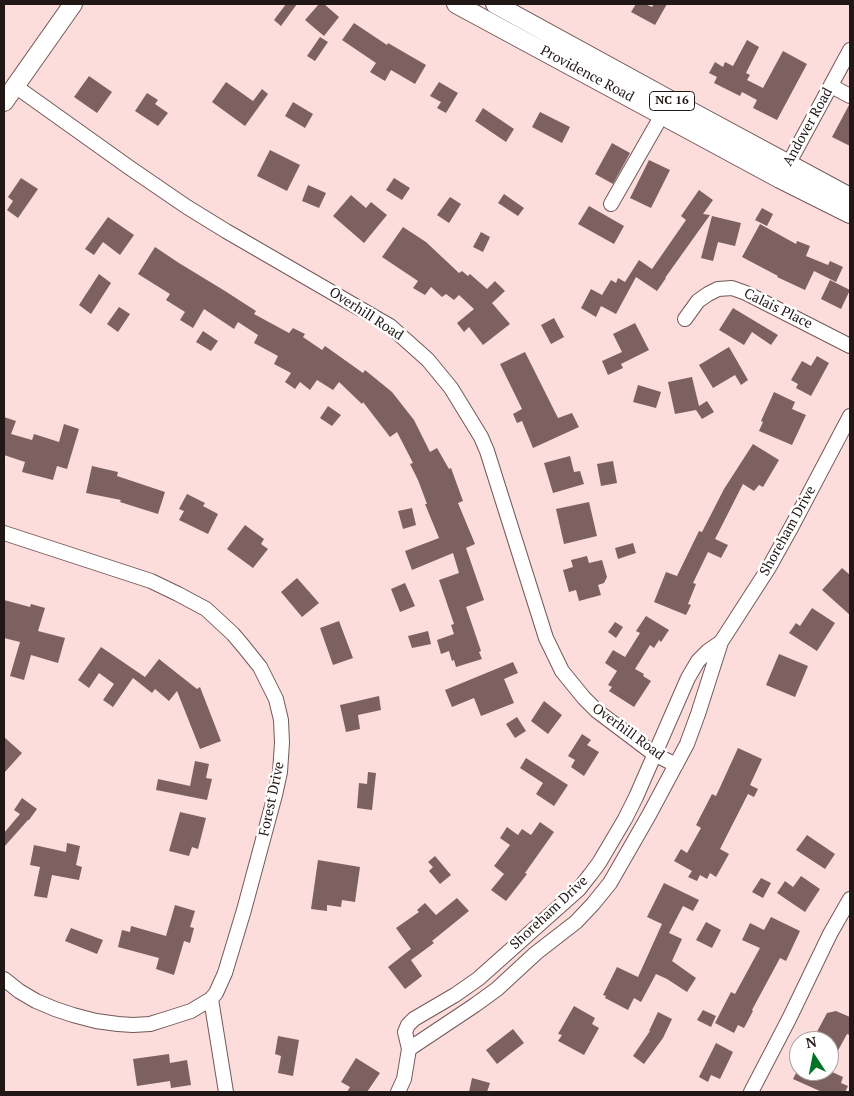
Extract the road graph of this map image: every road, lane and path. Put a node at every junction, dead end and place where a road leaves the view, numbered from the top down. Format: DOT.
graph roads {
  1 [pos="73,4"];
  2 [pos="456,4"];
  3 [pos="498,4"];
  4 [pos="490,22"];
  5 [pos="850,50"];
  6 [pos="15,86"];
  7 [pos="831,86"];
  8 [pos="850,96"];
  9 [pos="4,102"];
  10 [pos="662,115"];
  11 [pos="784,171"];
  12 [pos="850,196"];
  13 [pos="611,204"];
  14 [pos="850,214"];
  15 [pos="685,319"];
  16 [pos="850,346"];
  17 [pos="850,416"];
  18 [pos="4,533"];
  19 [pos="721,642"];
  20 [pos="654,754"];
  21 [pos="676,765"];
  22 [pos="850,899"];
  23 [pos="4,979"];
  24 [pos="211,998"];
  25 [pos="409,1052"];
  26 [pos="226,1092"];
  27 [pos="398,1092"];
  28 [pos="751,1092"];
  1 -- 6 [label="main road"];
  2 -- 4 [label="main road, Providence Road / NC 16"];
  3 -- 4 [label="street"];
  3 -- 11 [label="main road, Providence Road / NC 16"];
  4 -- 10 [label="main road, Providence Road / NC 16"];
  5 -- 7 [label="street, Andover Road"];
  6 -- 9 [label="main road"];
  6 -- 20 [label="street, Overhill Road"];
  7 -- 8 [label="street"];
  7 -- 11 [label="street, Andover Road"];
  10 -- 11 [label="main road, Providence Road / NC 16"];
  10 -- 13 [label="street"];
  11 -- 12 [label="main road, Providence Road / NC 16"];
  11 -- 14 [label="main road, Providence Road / NC 16"];
  15 -- 16 [label="street, Calais Place"];
  17 -- 19 [label="street, Shoreham Drive"];
  18 -- 24 [label="street, Forest Drive"];
  19 -- 20 [label="street, Shoreham Drive"];
  19 -- 21 [label="street, Shoreham Drive"];
  20 -- 21 [label="street, Overhill Road"];
  20 -- 25 [label="street, Shoreham Drive"];
  21 -- 25 [label="street, Shoreham Drive"];
  22 -- 28 [label="street"];
  23 -- 24 [label="street, Forest Drive"];
  24 -- 26 [label="street"];
  25 -- 27 [label="street"];
}
